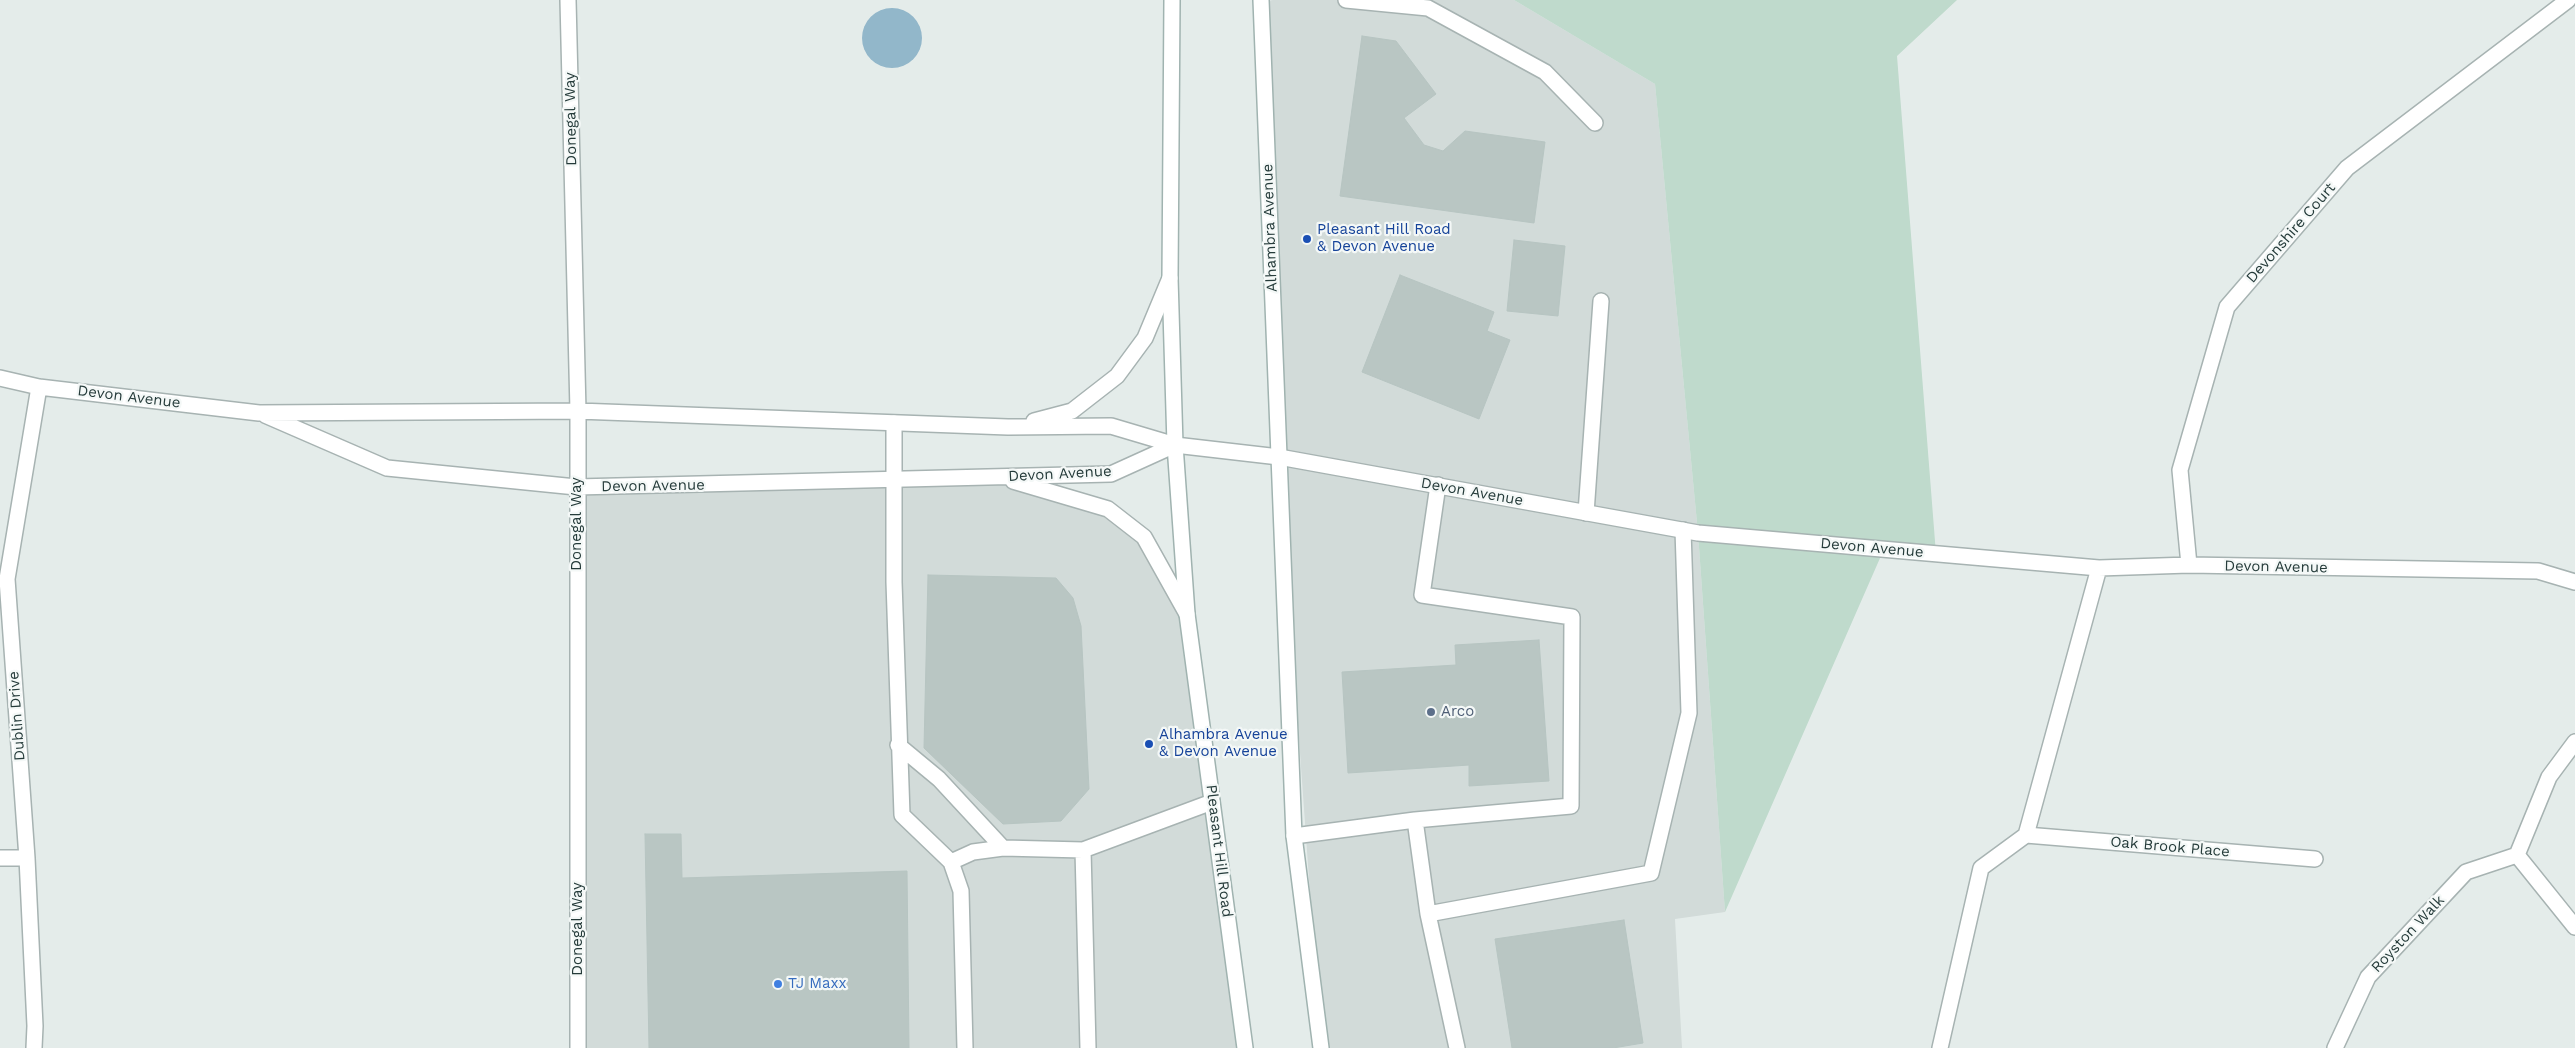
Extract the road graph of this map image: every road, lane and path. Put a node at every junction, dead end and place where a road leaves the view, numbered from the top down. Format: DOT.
graph roads {
  1 [pos="568,0"];
  2 [pos="1172,0"];
  3 [pos="1261,0"];
  4 [pos="1346,0"];
  5 [pos="2568,0"];
  6 [pos="1594,123"];
  7 [pos="1170,278"];
  8 [pos="1601,301"];
  9 [pos="0,378"];
  10 [pos="39,387"];
  11 [pos="578,411"];
  12 [pos="259,413"];
  13 [pos="894,423"];
  14 [pos="1008,427"];
  15 [pos="1175,445"];
  16 [pos="1279,457"];
  17 [pos="1000,477"];
  18 [pos="894,480"];
  19 [pos="1438,485"];
  20 [pos="576,488"];
  21 [pos="1586,513"];
  22 [pos="1683,530"];
  23 [pos="2189,565"];
  24 [pos="2098,568"];
  25 [pos="2575,582"];
  26 [pos="1187,614"];
  27 [pos="2575,742"];
  28 [pos="898,745"];
  29 [pos="1212,802"];
  30 [pos="1415,820"];
  31 [pos="2026,835"];
  32 [pos="1294,836"];
  33 [pos="1003,848"];
  34 [pos="1082,850"];
  35 [pos="2517,855"];
  36 [pos="0,858"];
  37 [pos="27,858"];
  38 [pos="2315,859"];
  39 [pos="951,862"];
  40 [pos="1428,914"];
  41 [pos="2575,927"];
  42 [pos="34,1048"];
  43 [pos="578,1048"];
  44 [pos="965,1048"];
  45 [pos="1088,1048"];
  46 [pos="1245,1048"];
  47 [pos="1321,1048"];
  48 [pos="1457,1048"];
  49 [pos="1940,1048"];
  50 [pos="2335,1048"];
  1 -- 11 [label="street, Donegal Way"];
  2 -- 7 [label="street"];
  3 -- 16 [label="street, Alhambra Avenue"];
  4 -- 6 [label="street"];
  5 -- 23 [label="street, Devonshire Court"];
  7 -- 14 [label="street, Devon Avenue"];
  7 -- 15 [label="street"];
  8 -- 21 [label="street"];
  9 -- 10 [label="street, Devon Avenue"];
  10 -- 12 [label="street, Devon Avenue"];
  10 -- 37 [label="street, Dublin Drive"];
  11 -- 12 [label="street, Devon Avenue"];
  11 -- 13 [label="street, Devon Avenue"];
  11 -- 20 [label="street, Donegal Way"];
  12 -- 20 [label="street, Devon Avenue"];
  13 -- 14 [label="street, Devon Avenue"];
  13 -- 18 [label="street"];
  14 -- 15 [label="street, Devon Avenue"];
  15 -- 16 [label="street, Devon Avenue"];
  15 -- 17 [label="street, Devon Avenue"];
  15 -- 26 [label="street, Pleasant Hill Road"];
  16 -- 19 [label="street, Devon Avenue"];
  16 -- 32 [label="street"];
  17 -- 18 [label="street, Devon Avenue"];
  17 -- 26 [label="street, Devon Avenue"];
  18 -- 20 [label="street, Devon Avenue"];
  18 -- 28 [label="street"];
  19 -- 21 [label="street, Devon Avenue"];
  19 -- 30 [label="street"];
  20 -- 43 [label="street, Donegal Way"];
  21 -- 22 [label="street, Devon Avenue"];
  22 -- 24 [label="street, Devon Avenue"];
  22 -- 40 [label="street"];
  23 -- 24 [label="street, Devon Avenue"];
  23 -- 25 [label="street, Devon Avenue"];
  24 -- 31 [label="street"];
  26 -- 29 [label="street, Pleasant Hill Road"];
  27 -- 35 [label="street"];
  28 -- 33 [label="street"];
  28 -- 39 [label="street"];
  29 -- 34 [label="street"];
  29 -- 46 [label="street, Pleasant Hill Road"];
  30 -- 32 [label="street"];
  30 -- 40 [label="street"];
  31 -- 38 [label="street, Oak Brook Place"];
  31 -- 49 [label="street"];
  32 -- 47 [label="street"];
  33 -- 34 [label="street"];
  33 -- 39 [label="street"];
  34 -- 45 [label="street"];
  35 -- 41 [label="street"];
  35 -- 50 [label="street, Royston Walk"];
  36 -- 37 [label="street"];
  37 -- 42 [label="street, Dublin Drive"];
  39 -- 44 [label="street"];
  40 -- 48 [label="street"];
}
